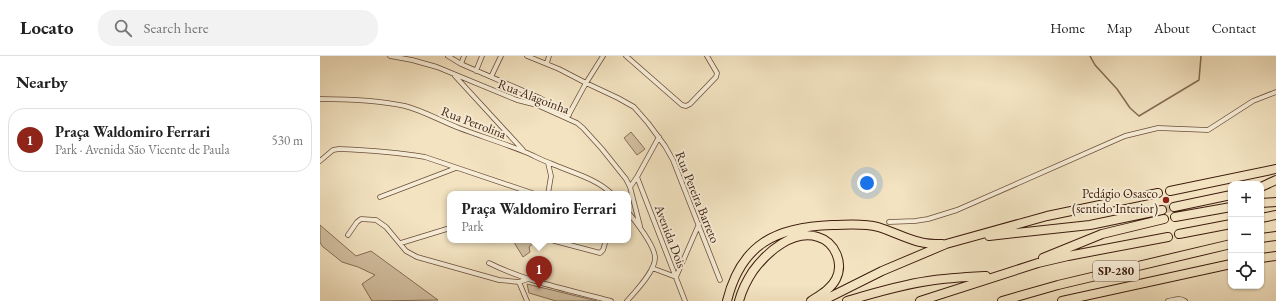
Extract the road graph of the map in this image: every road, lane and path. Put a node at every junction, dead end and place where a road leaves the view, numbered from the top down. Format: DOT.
graph roads {
  1 [pos="390,56"];
  2 [pos="448,56"];
  3 [pos="464,56"];
  4 [pos="482,56"];
  5 [pos="501,56"];
  6 [pos="527,56"];
  7 [pos="549,56"];
  8 [pos="603,56"];
  9 [pos="626,56"];
  10 [pos="707,56"];
  11 [pos="461,64"];
  12 [pos="547,64"];
  13 [pos="476,71"];
  14 [pos="453,74"];
  15 [pos="491,77"];
  16 [pos="586,83"];
  17 [pos="1276,92"];
  18 [pos="540,98"];
  19 [pos="320,99"];
  20 [pos="537,105"];
  21 [pos="568,117"];
  22 [pos="659,138"];
  23 [pos="525,152"];
  24 [pos="320,161"];
  25 [pos="548,163"];
  26 [pos="456,168"];
  27 [pos="1276,169"];
  28 [pos="637,177"];
  29 [pos="1276,180"];
  30 [pos="1264,186"];
  31 [pos="630,187"];
  32 [pos="526,191"];
  33 [pos="548,191"];
  34 [pos="607,191"];
  35 [pos="1170,191"];
  36 [pos="1158,193"];
  37 [pos="1228,196"];
  38 [pos="380,197"];
  39 [pos="1276,202"];
  40 [pos="1264,203"];
  41 [pos="1174,207"];
  42 [pos="1228,208"];
  43 [pos="1276,215"];
  44 [pos="631,216"];
  45 [pos="1175,217"];
  46 [pos="1264,217"];
  47 [pos="889,222"];
  48 [pos="699,224"];
  49 [pos="1228,225"];
  50 [pos="640,226"];
  51 [pos="447,229"];
  52 [pos="1179,234"];
  53 [pos="348,235"];
  54 [pos="1276,236"];
  55 [pos="1168,237"];
  56 [pos="1264,238"];
  57 [pos="964,239"];
  58 [pos="400,243"];
  59 [pos="562,243"];
  60 [pos="605,243"];
  61 [pos="566,244"];
  62 [pos="946,244"];
  63 [pos="1228,245"];
  64 [pos="1276,256"];
  65 [pos="1264,258"];
  66 [pos="489,263"];
  67 [pos="1228,265"];
  68 [pos="652,268"];
  69 [pos="1002,275"];
  70 [pos="676,277"];
  71 [pos="528,279"];
  72 [pos="720,280"];
  73 [pos="519,282"];
  74 [pos="527,301"];
  75 [pos="611,301"];
  76 [pos="628,301"];
  77 [pos="686,301"];
  78 [pos="727,301"];
  79 [pos="739,301"];
  80 [pos="811,301"];
  81 [pos="822,301"];
  82 [pos="847,301"];
  83 [pos="920,301"];
  84 [pos="1002,301"];
  85 [pos="1062,301"];
  86 [pos="1168,301"];
  87 [pos="1185,301"];
  1 -- 14 [label="street, Rua Alagoinha"];
  2 -- 11 [label="street"];
  3 -- 11 [label="street"];
  4 -- 13 [label="street"];
  5 -- 15 [label="street"];
  6 -- 12 [label="street, Rua Pereira Barreto"];
  7 -- 12 [label="street"];
  8 -- 16 [label="street"];
  9 -- 10 [label="street"];
  11 -- 13 [label="street"];
  12 -- 16 [label="street, Rua Pereira Barreto"];
  13 -- 15 [label="street"];
  14 -- 20 [label="street, Rua Alagoinha"];
  14 -- 23 [label="street"];
  15 -- 18 [label="street"];
  16 -- 21 [label="street"];
  16 -- 22 [label="street, Rua Pereira Barreto"];
  17 -- 47 [label="street"];
  18 -- 20 [label="street"];
  18 -- 21 [label="street"];
  19 -- 23 [label="street, Rua Petrolina"];
  20 -- 21 [label="street, Rua Alagoinha"];
  21 -- 31 [label="street, Rua Alagoinha"];
  22 -- 28 [label="street"];
  22 -- 48 [label="street, Rua Pereira Barreto"];
  23 -- 25 [label="street, Rua Petrolina"];
  24 -- 26 [label="street"];
  25 -- 33 [label="street"];
  25 -- 34 [label="street, Rua Petrolina"];
  26 -- 32 [label="street"];
  26 -- 38 [label="street"];
  27 -- 35 [label="highway"];
  28 -- 31 [label="street"];
  28 -- 70 [label="street, Avenida Dois"];
  29 -- 30 [label="highway"];
  31 -- 50 [label="street, Rua Alagoinha"];
  36 -- 57 [label="highway"];
  37 -- 41 [label="highway"];
  39 -- 40 [label="highway"];
  42 -- 45 [label="highway"];
  43 -- 46 [label="highway"];
  44 -- 50 [label="street"];
  48 -- 70 [label="street"];
  48 -- 72 [label="street, Rua Pereira Barreto"];
  49 -- 52 [label="highway"];
  50 -- 68 [label="street"];
  51 -- 58 [label="street"];
  53 -- 58 [label="street"];
  54 -- 56 [label="highway"];
  55 -- 69 [label="highway, SP-280"];
  57 -- 62 [label="highway"];
  57 -- 69 [label="highway"];
  58 -- 73 [label="street"];
  59 -- 61 [label="street"];
  60 -- 61 [label="street"];
  62 -- 78 [label="highway"];
  62 -- 81 [label="highway"];
  63 -- 84 [label="highway, SP-280"];
  64 -- 65 [label="highway"];
  66 -- 71 [label="street"];
  67 -- 85 [label="highway"];
  68 -- 70 [label="street"];
  68 -- 76 [label="street"];
  69 -- 82 [label="highway"];
  69 -- 83 [label="highway, SP-280"];
  70 -- 77 [label="street, Avenida Dois"];
  71 -- 73 [label="street"];
  71 -- 75 [label="street"];
  73 -- 74 [label="street"];
  79 -- 80 [label="highway"];
  86 -- 87 [label="street"];
}
